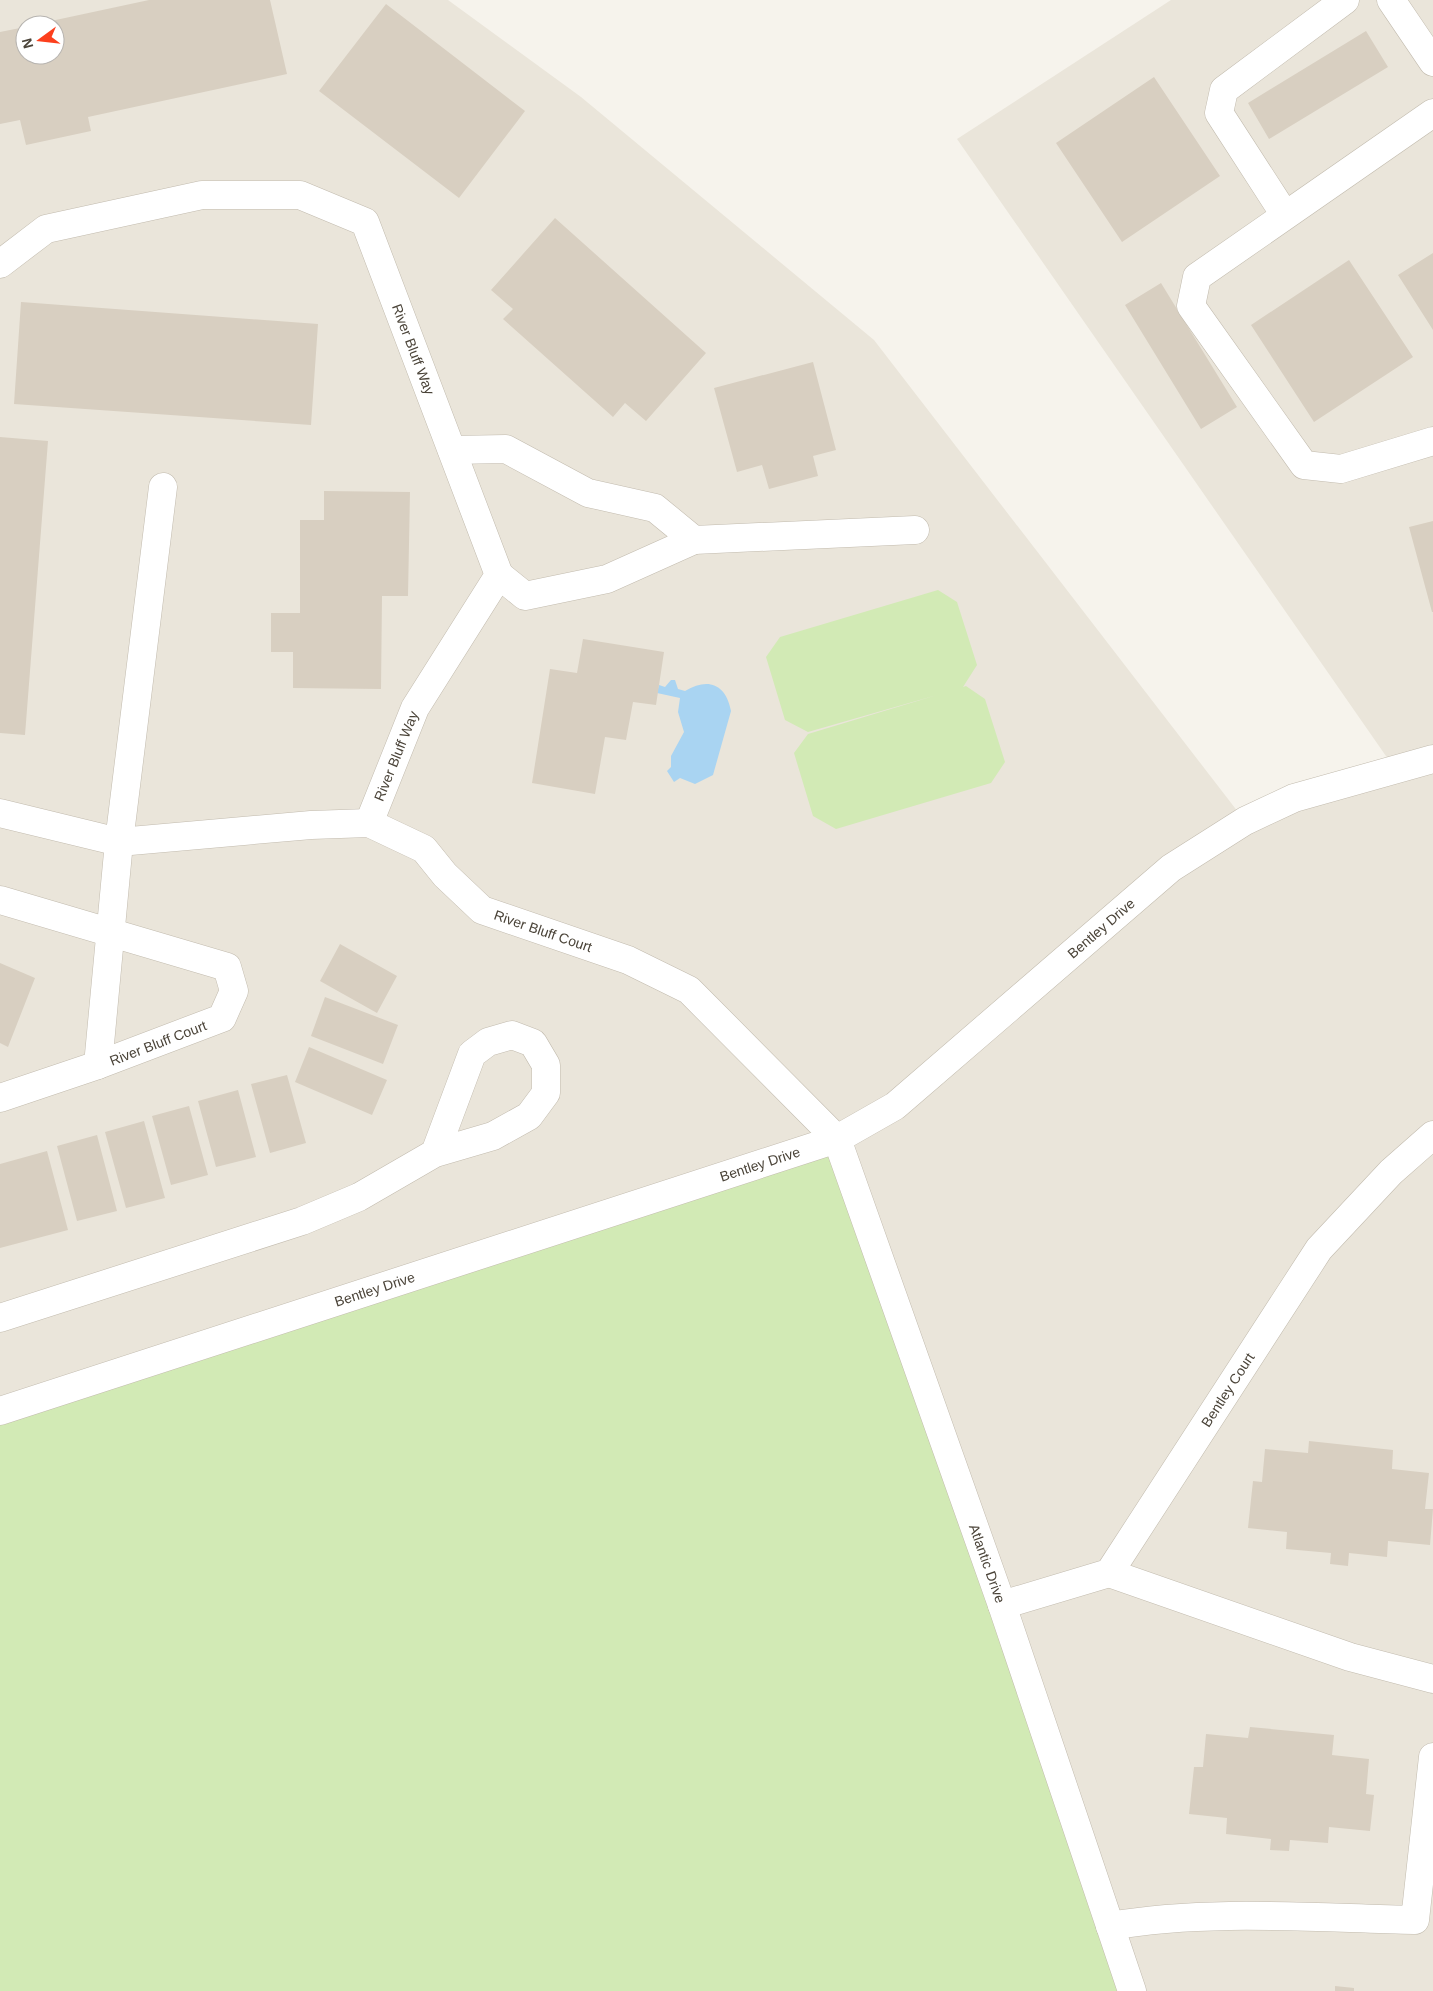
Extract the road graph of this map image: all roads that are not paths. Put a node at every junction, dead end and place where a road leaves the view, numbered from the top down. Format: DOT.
graph roads {
  1 [pos="1345,0"];
  2 [pos="1391,0"];
  3 [pos="1433,62"];
  4 [pos="1433,113"];
  5 [pos="1285,216"];
  6 [pos="0,264"];
  7 [pos="1433,441"];
  8 [pos="452,450"];
  9 [pos="163,488"];
  10 [pos="915,530"];
  11 [pos="694,540"];
  12 [pos="499,575"];
  13 [pos="1433,758"];
  14 [pos="0,813"];
  15 [pos="369,823"];
  16 [pos="120,842"];
  17 [pos="0,900"];
  18 [pos="110,934"];
  19 [pos="98,1066"];
  20 [pos="0,1098"];
  21 [pos="1433,1135"];
  22 [pos="838,1139"];
  23 [pos="435,1154"];
  24 [pos="0,1318"];
  25 [pos="0,1411"];
  26 [pos="1109,1573"];
  27 [pos="1002,1605"];
  28 [pos="1433,1679"];
  29 [pos="1433,1757"];
  30 [pos="1110,1926"];
  31 [pos="1132,1991"];
  1 -- 5 [label="street"];
  2 -- 3 [label="street"];
  4 -- 5 [label="street"];
  5 -- 7 [label="street"];
  6 -- 8 [label="street, River Bluff Way"];
  8 -- 11 [label="street"];
  8 -- 12 [label="street, River Bluff Way"];
  9 -- 16 [label="street"];
  10 -- 11 [label="street"];
  11 -- 12 [label="street"];
  12 -- 15 [label="street, River Bluff Way"];
  13 -- 22 [label="street, Bentley Drive"];
  14 -- 16 [label="street, River Bluff Court"];
  15 -- 16 [label="street, River Bluff Court"];
  15 -- 22 [label="street, River Bluff Court"];
  16 -- 18 [label="street, River Bluff Court"];
  17 -- 18 [label="street, River Bluff Court"];
  18 -- 19 [label="street, River Bluff Court"];
  18 -- 19 [label="street, River Bluff Court"];
  19 -- 20 [label="street, River Bluff Court"];
  21 -- 26 [label="street, Bentley Court"];
  22 -- 25 [label="street, Bentley Drive"];
  22 -- 27 [label="street, Atlantic Drive"];
  23 -- 23 [label="street"];
  23 -- 24 [label="street"];
  26 -- 27 [label="street"];
  26 -- 28 [label="street"];
  27 -- 30 [label="street, Atlantic Drive"];
  29 -- 30 [label="street"];
  30 -- 31 [label="street, Atlantic Drive"];
}
